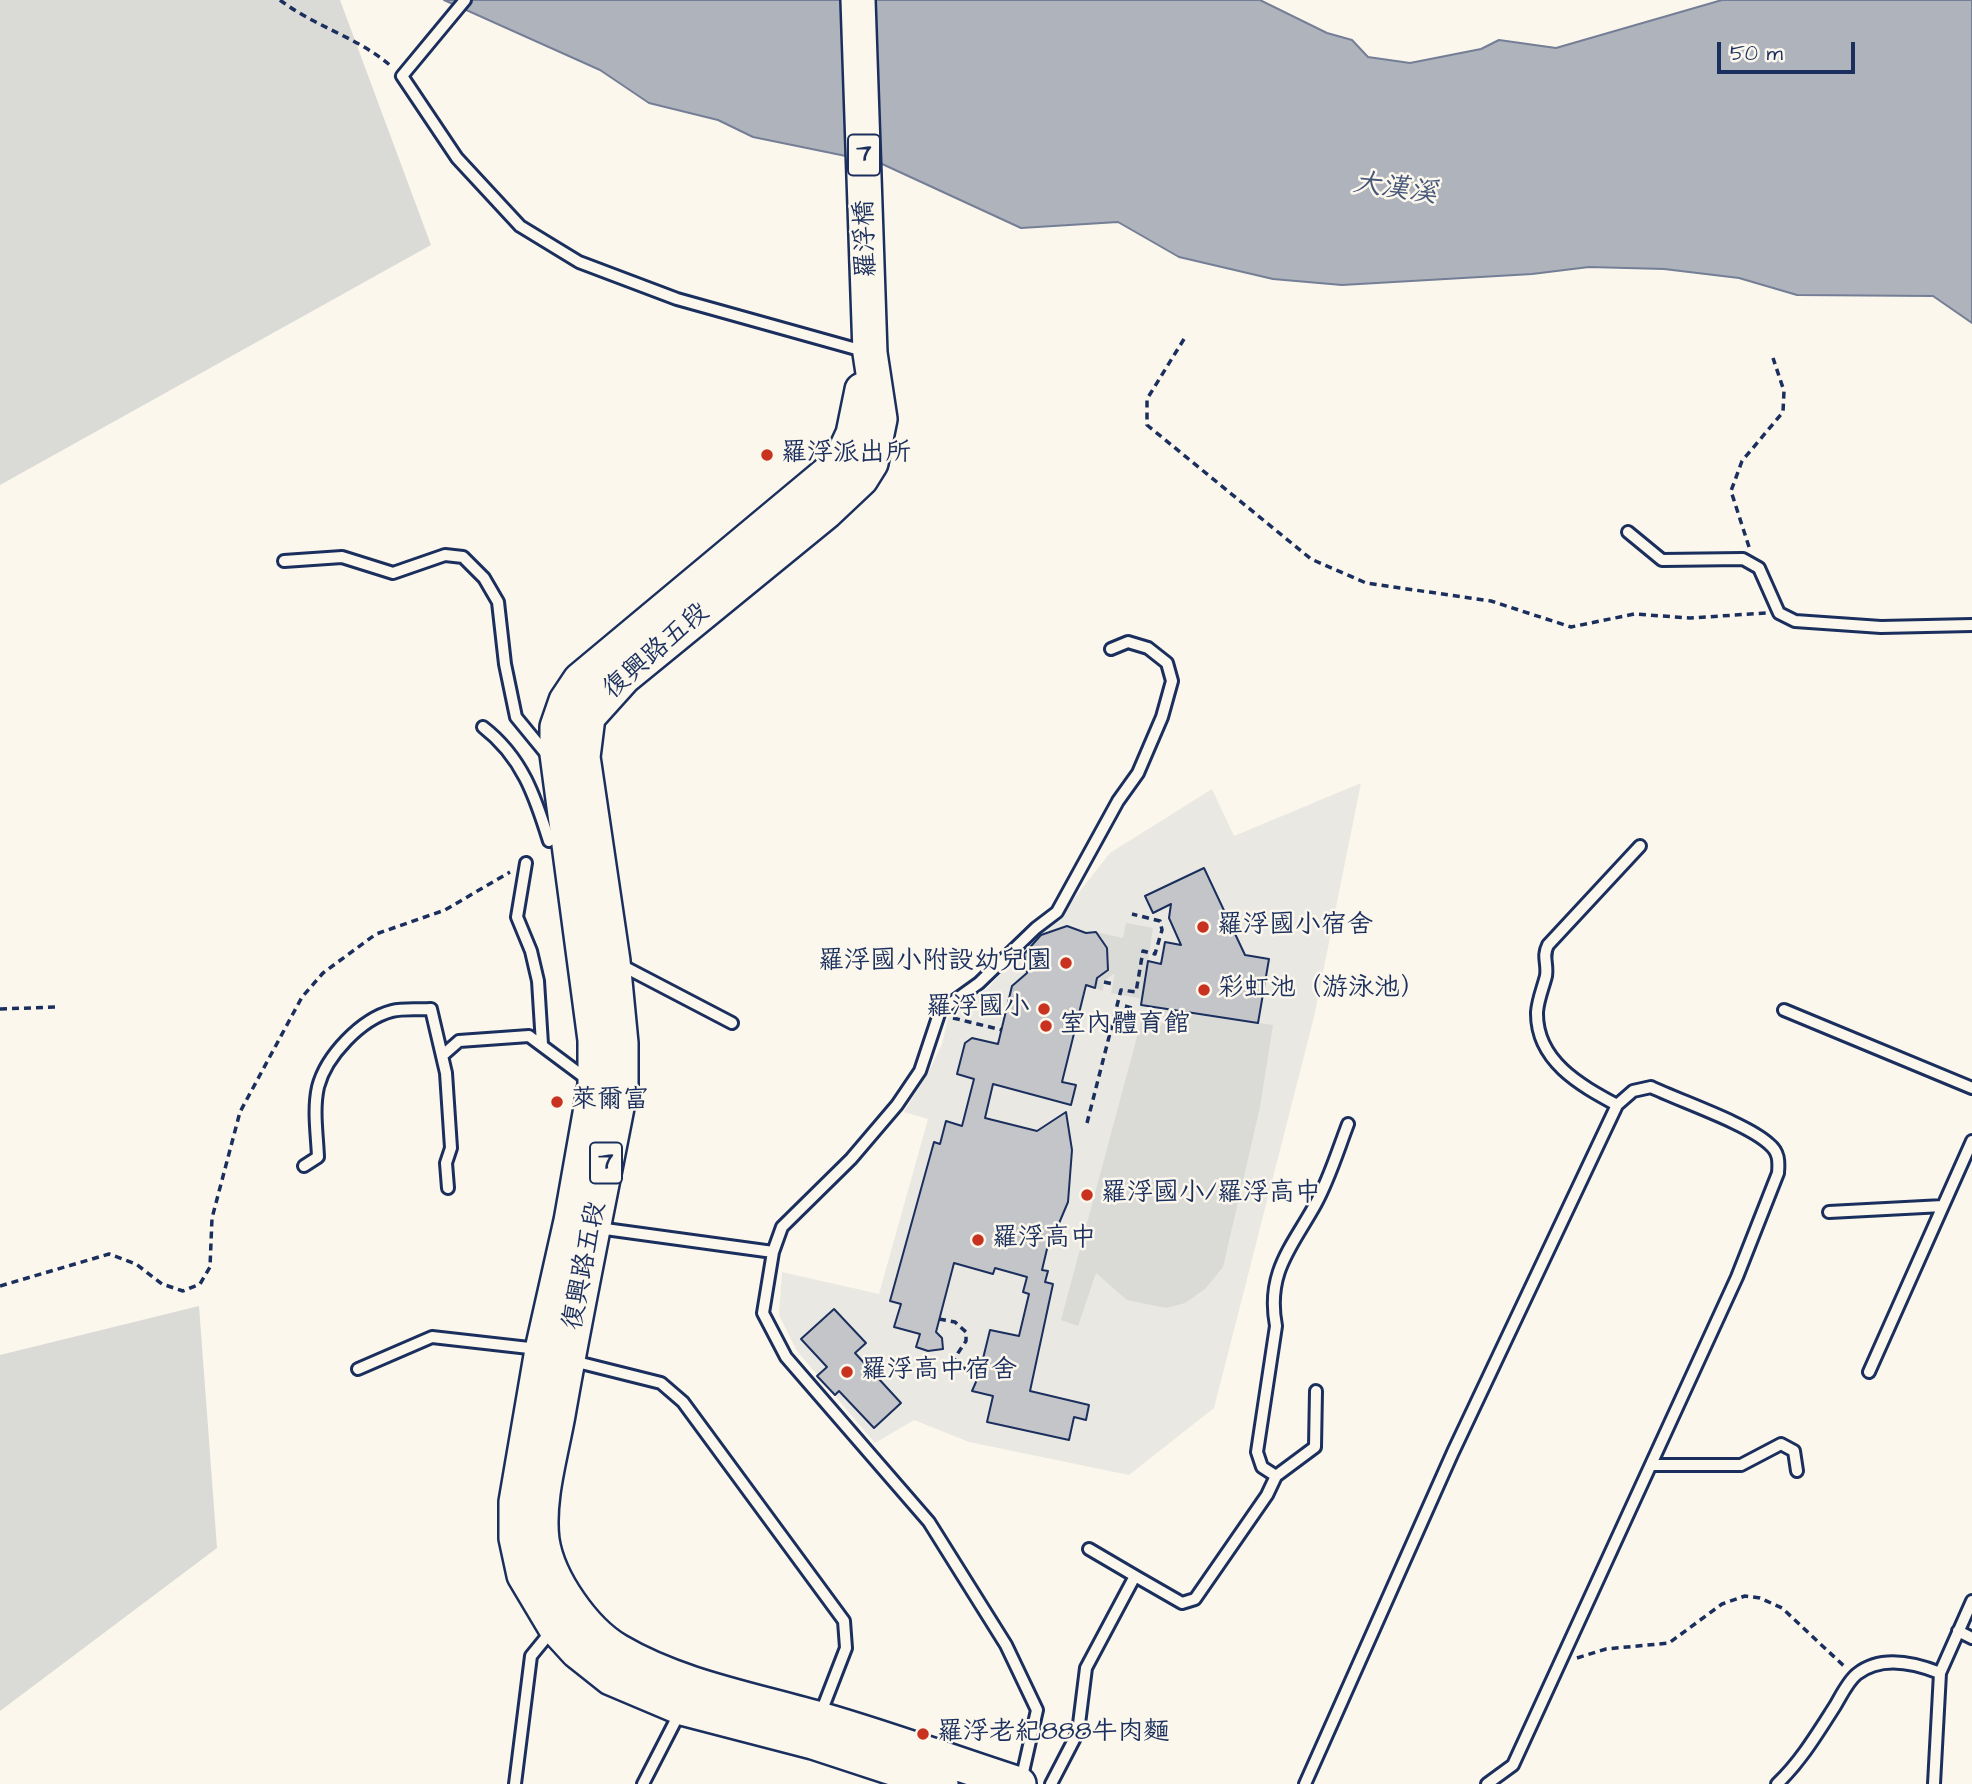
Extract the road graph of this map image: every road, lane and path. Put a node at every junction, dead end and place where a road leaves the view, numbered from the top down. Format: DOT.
graph roads {
  1 [pos="280,0"];
  2 [pos="465,0"];
  3 [pos="858,0"];
  4 [pos="404,72"];
  5 [pos="870,311"];
  6 [pos="1184,339"];
  7 [pos="870,353"];
  8 [pos="1773,358"];
  9 [pos="1628,532"];
  10 [pos="284,561"];
  11 [pos="1759,568"];
  12 [pos="1779,612"];
  13 [pos="1972,625"];
  14 [pos="1111,649"];
  15 [pos="591,690"];
  16 [pos="483,727"];
  17 [pos="558,769"];
  18 [pos="549,841"];
  19 [pos="1640,846"];
  20 [pos="526,863"];
  21 [pos="1132,914"];
  22 [pos="613,961"];
  23 [pos="1104,982"];
  24 [pos="1113,984"];
  25 [pos="1125,1006"];
  26 [pos="56,1007"];
  27 [pos="0,1009"];
  28 [pos="1136,1009"];
  29 [pos="1784,1010"];
  30 [pos="732,1023"];
  31 [pos="973,1023"];
  32 [pos="1002,1030"];
  33 [pos="542,1044"];
  34 [pos="443,1055"];
  35 [pos="608,1086"];
  36 [pos="1972,1088"];
  37 [pos="1617,1105"];
  38 [pos="1087,1124"];
  39 [pos="1348,1124"];
  40 [pos="1972,1141"];
  41 [pos="304,1166"];
  42 [pos="449,1188"];
  43 [pos="1943,1206"];
  44 [pos="1829,1212"];
  45 [pos="582,1224"];
  46 [pos="773,1252"];
  47 [pos="0,1286"];
  48 [pos="939,1319"];
  49 [pos="555,1355"];
  50 [pos="358,1369"];
  51 [pos="1869,1372"];
  52 [pos="980,1373"];
  53 [pos="1316,1391"];
  54 [pos="1651,1465"];
  55 [pos="1797,1471"];
  56 [pos="1276,1476"];
  57 [pos="1089,1549"];
  58 [pos="1135,1576"];
  59 [pos="1972,1601"];
  60 [pos="555,1627"];
  61 [pos="1958,1631"];
  62 [pos="1972,1638"];
  63 [pos="1561,1661"];
  64 [pos="662,1673"];
  65 [pos="1940,1673"];
  66 [pos="1855,1674"];
  67 [pos="682,1708"];
  68 [pos="816,1730"];
  69 [pos="515,1784"];
  70 [pos="643,1784"];
  71 [pos="941,1784"];
  72 [pos="1020,1784"];
  73 [pos="1051,1784"];
  74 [pos="1304,1784"];
  75 [pos="1487,1784"];
  76 [pos="1777,1784"];
  77 [pos="1934,1784"];
  1 -- 4 [label="path"];
  2 -- 4 [label="lane"];
  3 -- 5 [label="main road, 羅浮橋 / 7"];
  4 -- 7 [label="lane"];
  5 -- 7 [label="main road, 復興路五段 / 7"];
  6 -- 12 [label="path"];
  7 -- 15 [label="main road, 復興路五段 / 7"];
  8 -- 11 [label="path"];
  9 -- 11 [label="lane"];
  10 -- 17 [label="lane"];
  11 -- 12 [label="lane"];
  12 -- 13 [label="lane"];
  14 -- 46 [label="lane"];
  15 -- 17 [label="main road, 復興路五段 / 7"];
  15 -- 22 [label="main road, 復興路五段 / 7"];
  16 -- 18 [label="lane"];
  17 -- 35 [label="main road, 復興路五段 / 7"];
  19 -- 37 [label="lane"];
  20 -- 33 [label="lane"];
  20 -- 47 [label="path"];
  21 -- 38 [label="path"];
  22 -- 30 [label="lane"];
  22 -- 35 [label="main road, 復興路五段 / 7"];
  23 -- 24 [label="path"];
  25 -- 28 [label="path"];
  26 -- 27 [label="path"];
  29 -- 36 [label="lane"];
  31 -- 32 [label="path"];
  33 -- 34 [label="lane"];
  33 -- 35 [label="lane"];
  34 -- 41 [label="lane"];
  34 -- 42 [label="lane"];
  35 -- 45 [label="main road, 復興路五段 / 7"];
  37 -- 54 [label="lane"];
  37 -- 74 [label="lane"];
  39 -- 56 [label="lane"];
  40 -- 43 [label="lane"];
  43 -- 44 [label="lane"];
  43 -- 51 [label="lane"];
  45 -- 46 [label="lane"];
  45 -- 49 [label="main road, 復興路五段 / 7"];
  46 -- 72 [label="lane"];
  48 -- 52 [label="path"];
  49 -- 50 [label="lane"];
  49 -- 60 [label="main road, 復興路五段 / 7"];
  49 -- 64 [label="main road, 復興路五段 / 7"];
  49 -- 68 [label="lane"];
  53 -- 56 [label="lane"];
  54 -- 55 [label="lane"];
  54 -- 63 [label="lane"];
  56 -- 58 [label="lane"];
  57 -- 58 [label="lane"];
  58 -- 73 [label="lane"];
  59 -- 61 [label="lane"];
  60 -- 67 [label="main road, 復興路五段 / 7"];
  60 -- 69 [label="lane"];
  61 -- 62 [label="lane"];
  61 -- 65 [label="lane"];
  63 -- 66 [label="path"];
  63 -- 75 [label="lane"];
  64 -- 67 [label="lane"];
  64 -- 68 [label="main road, 復興路五段 / 7"];
  65 -- 66 [label="lane"];
  65 -- 77 [label="lane"];
  66 -- 76 [label="lane"];
  67 -- 68 [label="main road, 復興路五段 / 7"];
  67 -- 70 [label="lane"];
  68 -- 71 [label="main road, 復興路五段 / 7"];
  68 -- 72 [label="main road, 復興路五段 / 7"];
}
